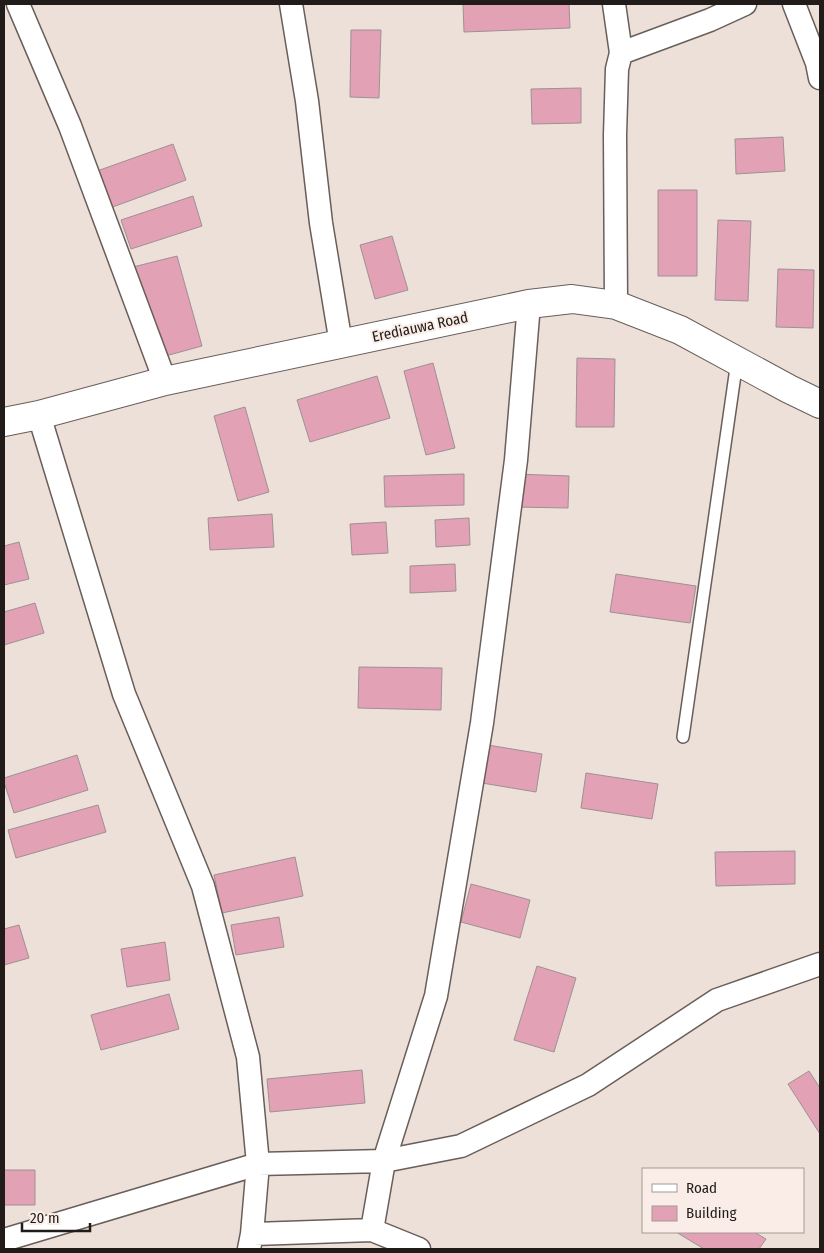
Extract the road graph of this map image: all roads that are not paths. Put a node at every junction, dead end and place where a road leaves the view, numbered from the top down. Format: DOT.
graph roads {
  1 [pos="18,4"];
  2 [pos="294,4"];
  3 [pos="614,4"];
  4 [pos="745,4"];
  5 [pos="794,4"];
  6 [pos="621,53"];
  7 [pos="820,78"];
  8 [pos="529,304"];
  9 [pos="616,305"];
  10 [pos="341,344"];
  11 [pos="737,361"];
  12 [pos="164,381"];
  13 [pos="820,404"];
  14 [pos="39,415"];
  15 [pos="4,422"];
  16 [pos="683,736"];
  17 [pos="820,964"];
  18 [pos="384,1161"];
  19 [pos="258,1164"];
  20 [pos="372,1230"];
  21 [pos="4,1240"];
  22 [pos="250,1242"];
  23 [pos="419,1249"];
  1 -- 12 [label="street"];
  2 -- 10 [label="street"];
  3 -- 6 [label="street"];
  4 -- 6 [label="street"];
  5 -- 7 [label="street"];
  6 -- 9 [label="street"];
  8 -- 9 [label="street, Erediauwa Road"];
  8 -- 10 [label="street, Erediauwa Road"];
  8 -- 18 [label="street"];
  9 -- 11 [label="street, Erediauwa Road"];
  10 -- 12 [label="street, Erediauwa Road"];
  11 -- 13 [label="street, Erediauwa Road"];
  11 -- 16 [label="lane"];
  12 -- 14 [label="street, Erediauwa Road"];
  14 -- 15 [label="street, Erediauwa Road"];
  14 -- 19 [label="street"];
  17 -- 18 [label="street"];
  18 -- 19 [label="street"];
  18 -- 20 [label="street"];
  19 -- 21 [label="street"];
  19 -- 22 [label="street"];
  20 -- 22 [label="street"];
  20 -- 23 [label="street"];
}
